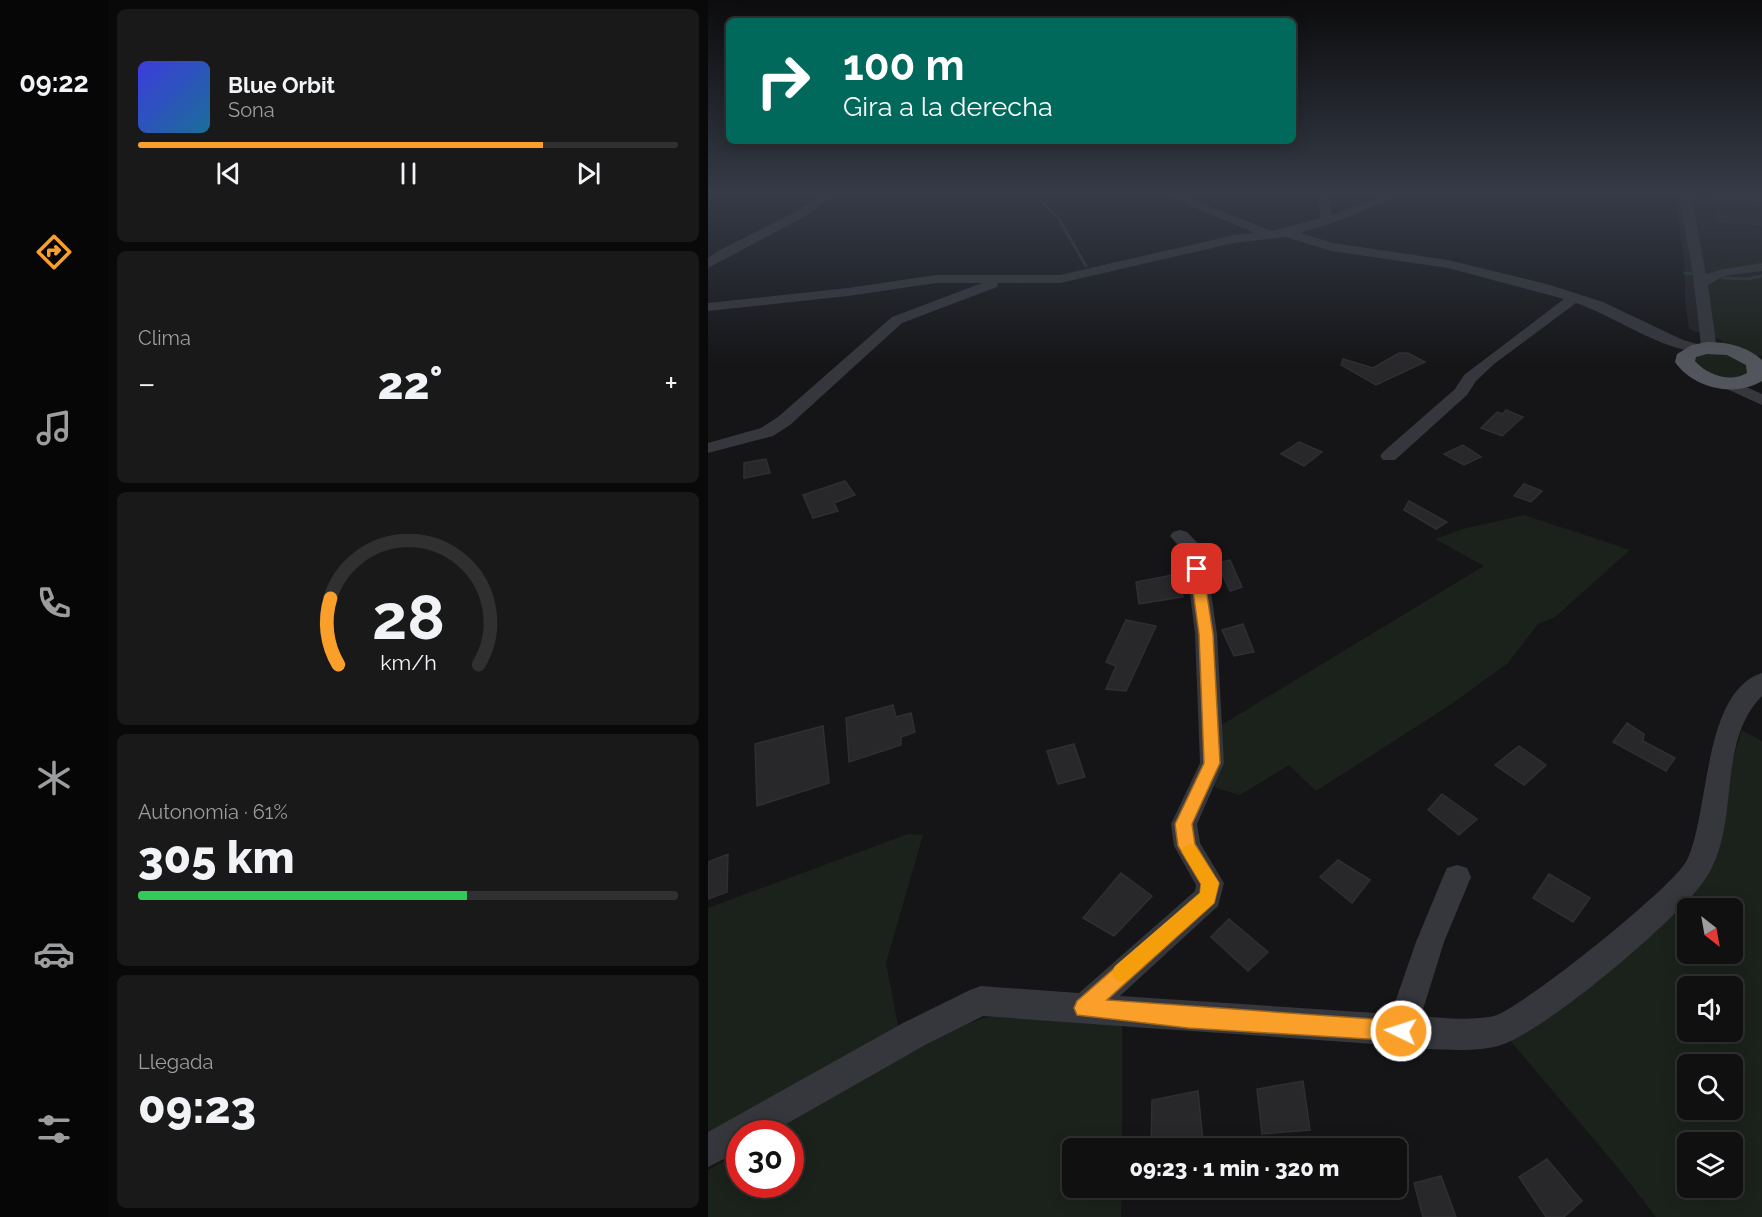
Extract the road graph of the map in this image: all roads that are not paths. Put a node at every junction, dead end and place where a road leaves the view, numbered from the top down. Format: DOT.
graph roads {
  1 [pos="727,252"];
  2 [pos="1178,252"];
  3 [pos="1364,252"];
  4 [pos="1696,252"];
  5 [pos="1698,260"];
  6 [pos="708,264"];
  7 [pos="1762,267"];
  8 [pos="1725,271"];
  9 [pos="1022,279"];
  10 [pos="1701,284"];
  11 [pos="1575,297"];
  12 [pos="708,307"];
  13 [pos="1704,347"];
  14 [pos="1758,374"];
  15 [pos="1724,382"];
  16 [pos="1762,400"];
  17 [pos="708,448"];
  18 [pos="1389,456"];
  19 [pos="1180,536"];
  20 [pos="1762,682"];
  21 [pos="1457,877"];
  22 [pos="1084,1008"];
  23 [pos="1401,1031"];
  24 [pos="708,1150"];
  1 -- 6 [label="street"];
  2 -- 9 [label="street"];
  3 -- 11 [label="street"];
  4 -- 5 [label="street"];
  5 -- 8 [label="street"];
  5 -- 10 [label="street"];
  7 -- 8 [label="street"];
  8 -- 10 [label="street"];
  9 -- 12 [label="street"];
  9 -- 17 [label="street"];
  10 -- 13 [label="street"];
  11 -- 13 [label="street"];
  11 -- 18 [label="street"];
  13 -- 14 [label="main road"];
  13 -- 15 [label="main road"];
  14 -- 15 [label="main road"];
  15 -- 16 [label="street"];
  19 -- 22 [label="street"];
  20 -- 23 [label="street"];
  21 -- 23 [label="street"];
  22 -- 23 [label="street"];
  22 -- 24 [label="street"];
}
